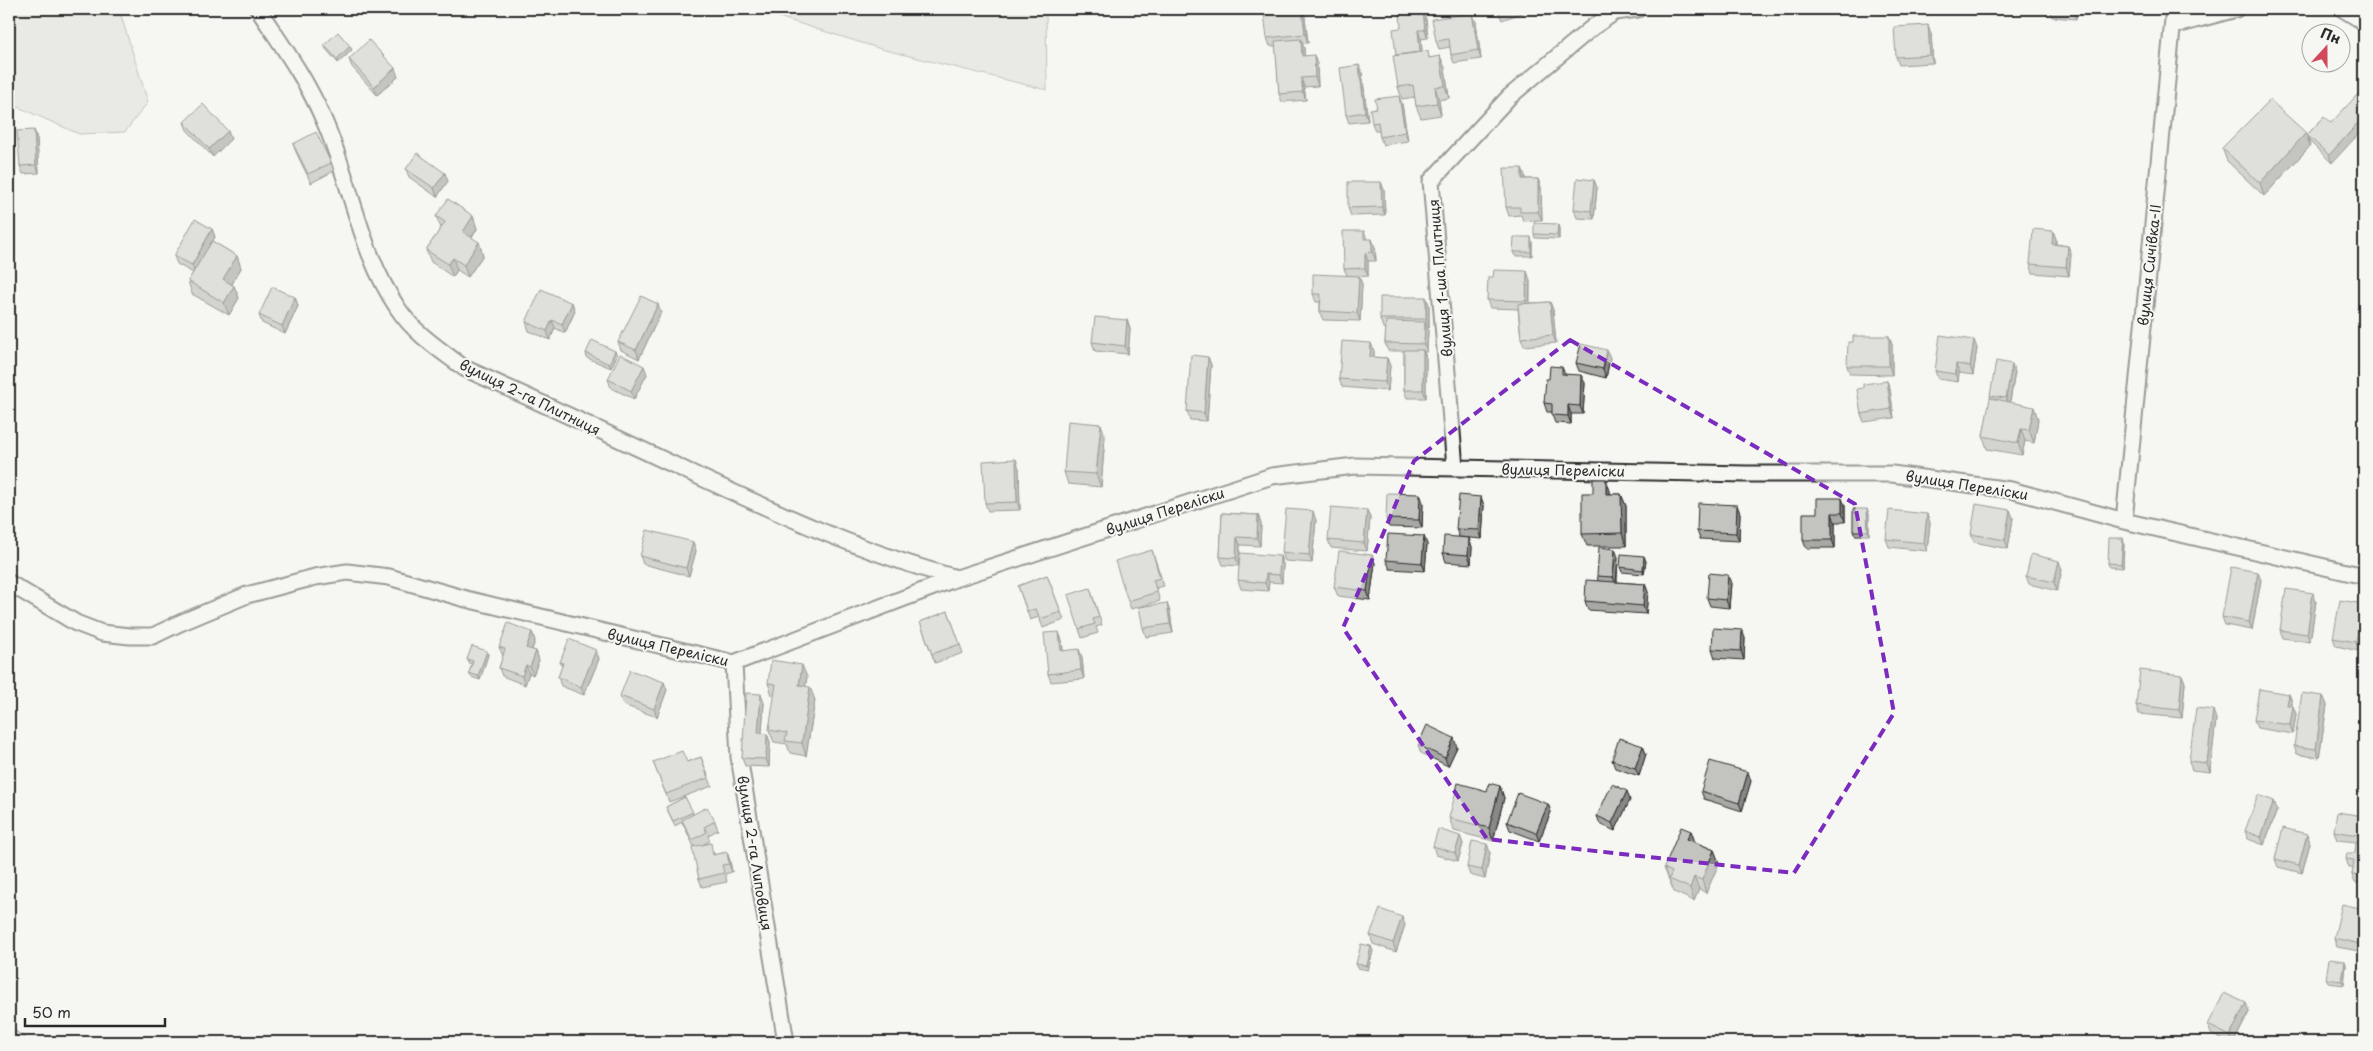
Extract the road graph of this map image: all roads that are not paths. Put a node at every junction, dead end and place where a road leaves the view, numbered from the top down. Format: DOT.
graph roads {
  1 [pos="258,9"];
  2 [pos="1638,9"];
  3 [pos="2174,9"];
  4 [pos="2236,9"];
  5 [pos="2343,9"];
  6 [pos="2364,22"];
  7 [pos="2173,26"];
  8 [pos="1455,468"];
  9 [pos="2124,521"];
  10 [pos="2364,576"];
  11 [pos="957,578"];
  12 [pos="9,583"];
  13 [pos="734,663"];
  14 [pos="786,1042"];
  1 -- 11 [label="street, вулиця 2-га Плитниця"];
  2 -- 8 [label="street, вулиця 1-ша Плитниця"];
  3 -- 7 [label="street, вулиця Сичівка-II"];
  4 -- 7 [label="street"];
  5 -- 6 [label="street"];
  7 -- 9 [label="street, вулиця Сичівка-II"];
  8 -- 9 [label="street, вулиця Переліски"];
  8 -- 11 [label="street, вулиця Переліски"];
  9 -- 10 [label="street, вулиця Переліски"];
  11 -- 13 [label="street, вулиця Переліски"];
  12 -- 13 [label="street, вулиця Переліски"];
  13 -- 14 [label="street, вулиця 2-га Липовиця"];
}
